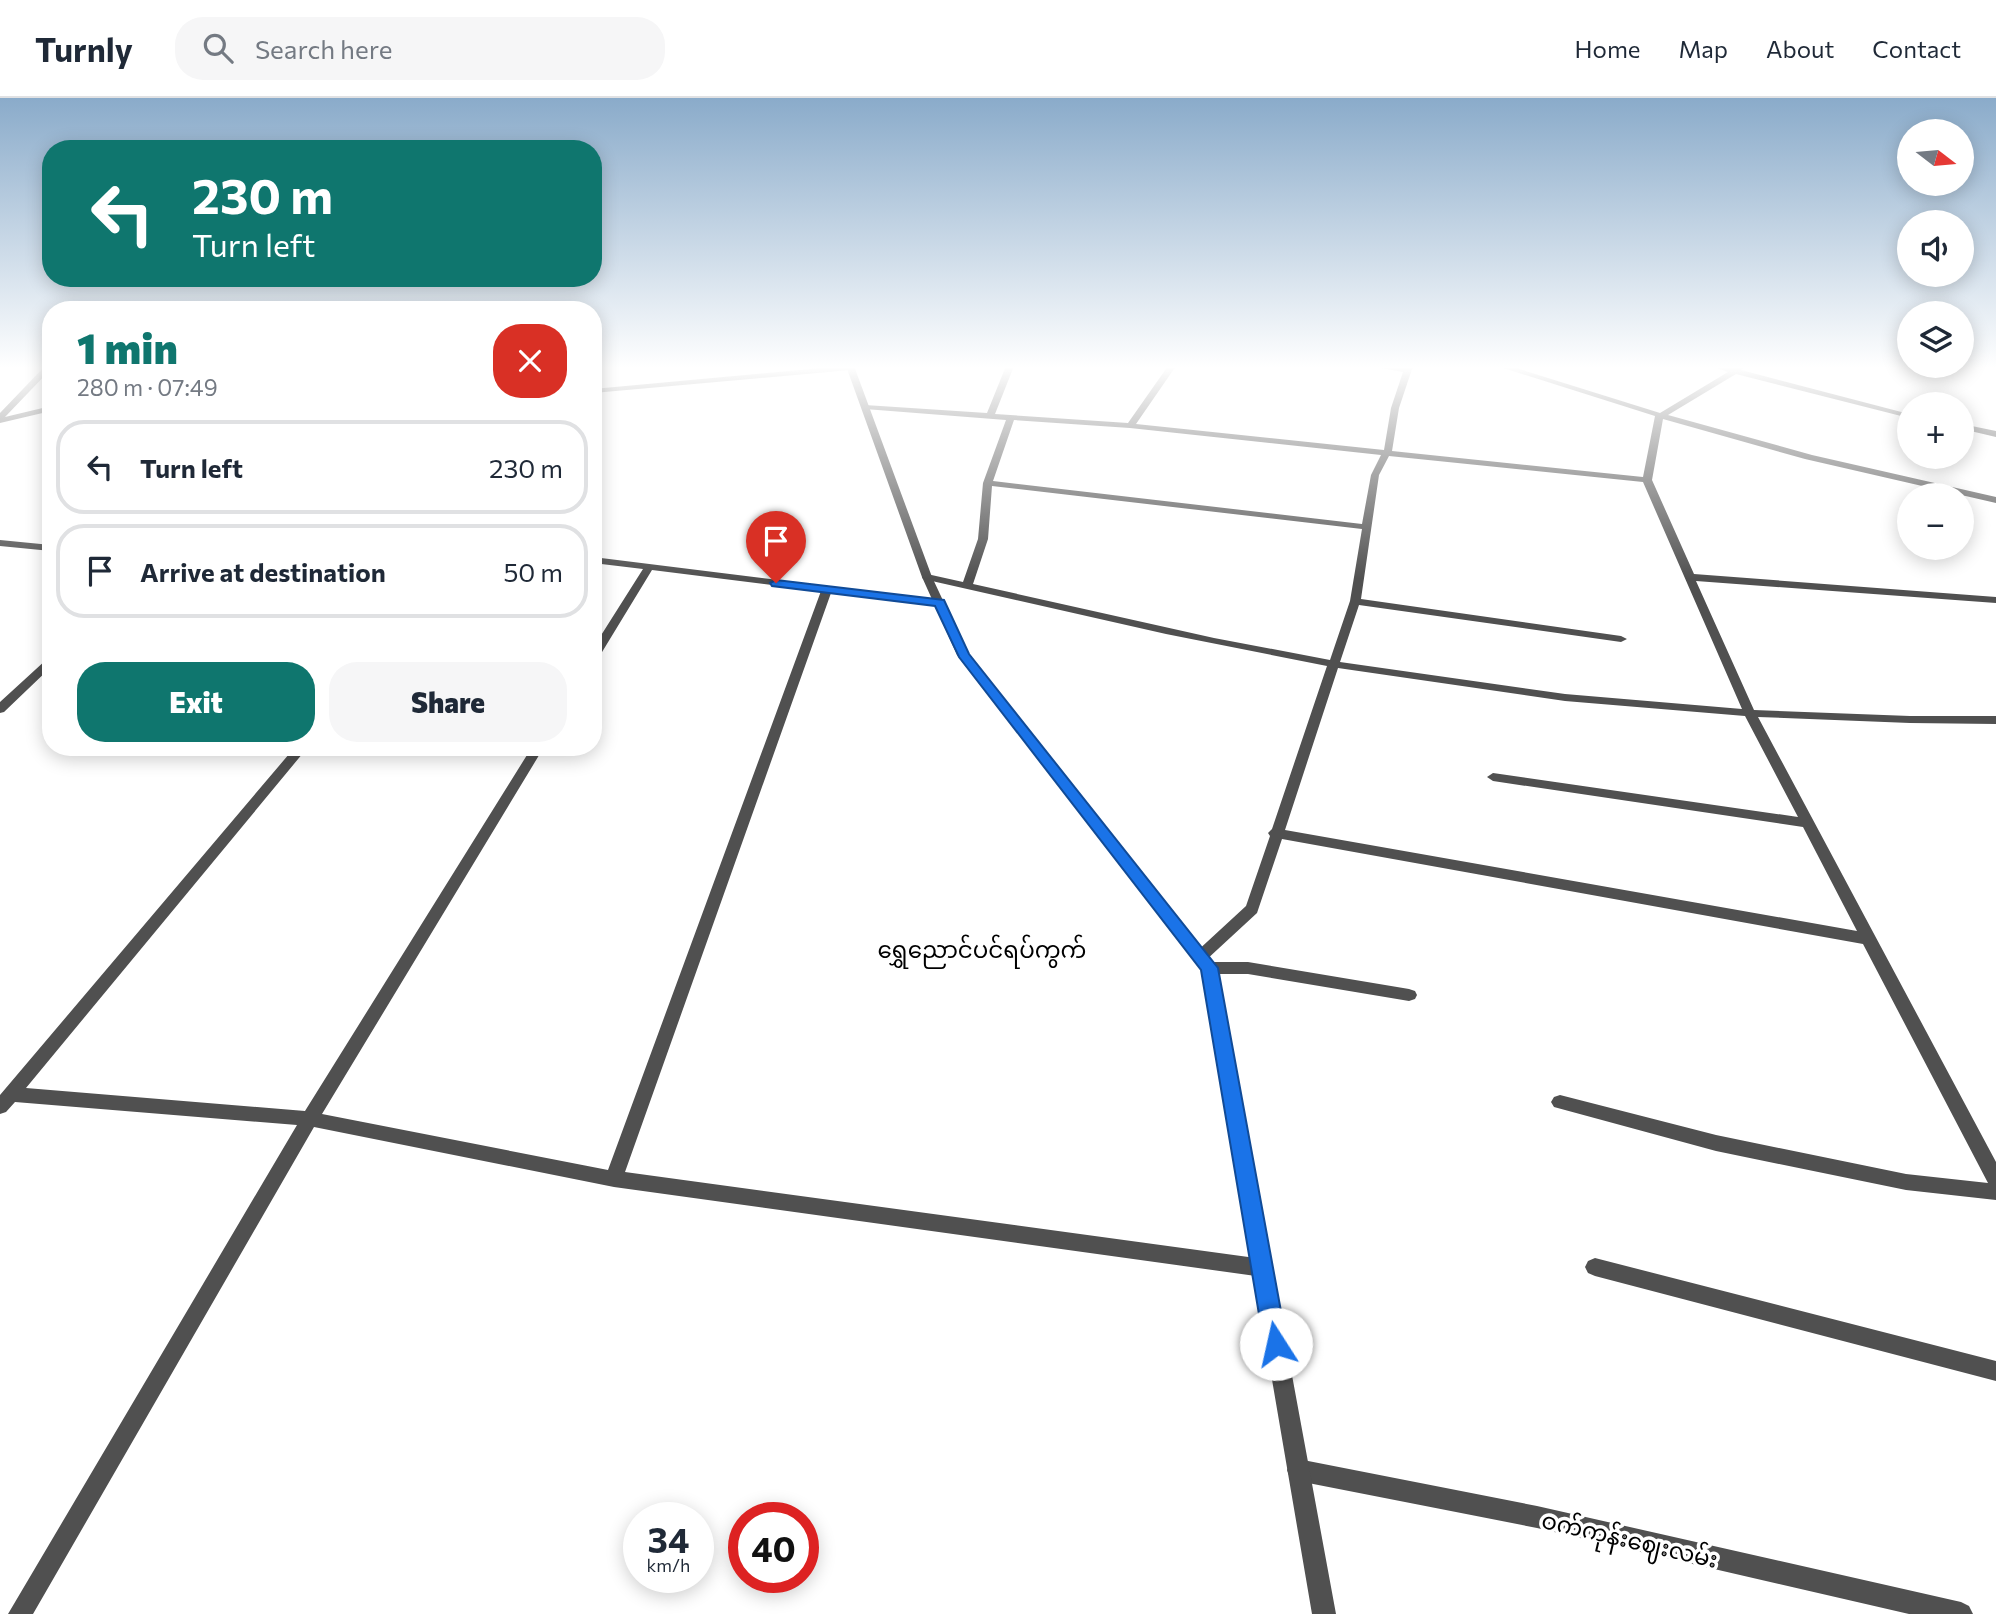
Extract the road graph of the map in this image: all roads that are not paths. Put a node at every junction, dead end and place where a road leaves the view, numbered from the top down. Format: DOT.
graph roads {
  1 [pos="876,437"];
  2 [pos="1003,437"];
  3 [pos="1236,437"];
  4 [pos="1390,437"];
  5 [pos="1656,437"];
  6 [pos="1737,437"];
  7 [pos="1387,452"];
  8 [pos="1647,480"];
  9 [pos="988,483"];
  10 [pos="1996,500"];
  11 [pos="1366,527"];
  12 [pos="0,543"];
  13 [pos="42,547"];
  14 [pos="602,561"];
  15 [pos="649,567"];
  16 [pos="927,577"];
  17 [pos="1690,577"];
  18 [pos="967,586"];
  19 [pos="827,590"];
  20 [pos="1996,600"];
  21 [pos="1355,601"];
  22 [pos="940,603"];
  23 [pos="1621,639"];
  24 [pos="602,643"];
  25 [pos="1332,663"];
  26 [pos="42,670"];
  27 [pos="0,709"];
  28 [pos="1750,714"];
  29 [pos="1996,720"];
  30 [pos="294,756"];
  31 [pos="532,756"];
  32 [pos="1493,777"];
  33 [pos="1808,823"];
  34 [pos="1275,833"];
  35 [pos="1869,939"];
  36 [pos="1205,962"];
  37 [pos="1409,995"];
  38 [pos="5,1100"];
  39 [pos="1560,1102"];
  40 [pos="310,1119"];
  41 [pos="614,1179"];
  42 [pos="1996,1180"];
  43 [pos="1996,1192"];
  44 [pos="1595,1267"];
  45 [pos="1263,1268"];
  46 [pos="1996,1371"];
  47 [pos="1298,1470"];
  48 [pos="20,1614"];
  49 [pos="1324,1614"];
  50 [pos="1961,1614"];
  1 -- 16 [label="street"];
  2 -- 9 [label="street"];
  3 -- 7 [label="street"];
  4 -- 7 [label="street"];
  5 -- 8 [label="street"];
  6 -- 10 [label="street"];
  7 -- 8 [label="street"];
  7 -- 11 [label="street"];
  8 -- 17 [label="street"];
  9 -- 11 [label="street"];
  9 -- 18 [label="street"];
  11 -- 21 [label="street"];
  12 -- 13 [label="street"];
  14 -- 15 [label="street"];
  15 -- 19 [label="street"];
  15 -- 24 [label="street"];
  16 -- 18 [label="street"];
  16 -- 22 [label="street"];
  17 -- 20 [label="street"];
  17 -- 28 [label="street"];
  18 -- 25 [label="street"];
  19 -- 22 [label="street"];
  19 -- 41 [label="street"];
  21 -- 23 [label="street"];
  21 -- 25 [label="street"];
  22 -- 36 [label="street"];
  25 -- 28 [label="street"];
  25 -- 34 [label="street"];
  26 -- 27 [label="street"];
  28 -- 29 [label="street"];
  28 -- 33 [label="street"];
  30 -- 38 [label="street"];
  31 -- 40 [label="street"];
  32 -- 33 [label="street"];
  33 -- 35 [label="street"];
  34 -- 35 [label="street"];
  34 -- 36 [label="street"];
  35 -- 42 [label="street"];
  36 -- 37 [label="street"];
  36 -- 45 [label="street"];
  38 -- 40 [label="street"];
  39 -- 43 [label="street"];
  40 -- 41 [label="street"];
  40 -- 48 [label="street"];
  41 -- 45 [label="street"];
  44 -- 46 [label="street"];
  45 -- 47 [label="street"];
  47 -- 49 [label="street"];
  47 -- 50 [label="street, ဝက်ကုန်းဈေးလမ်း"];
}
